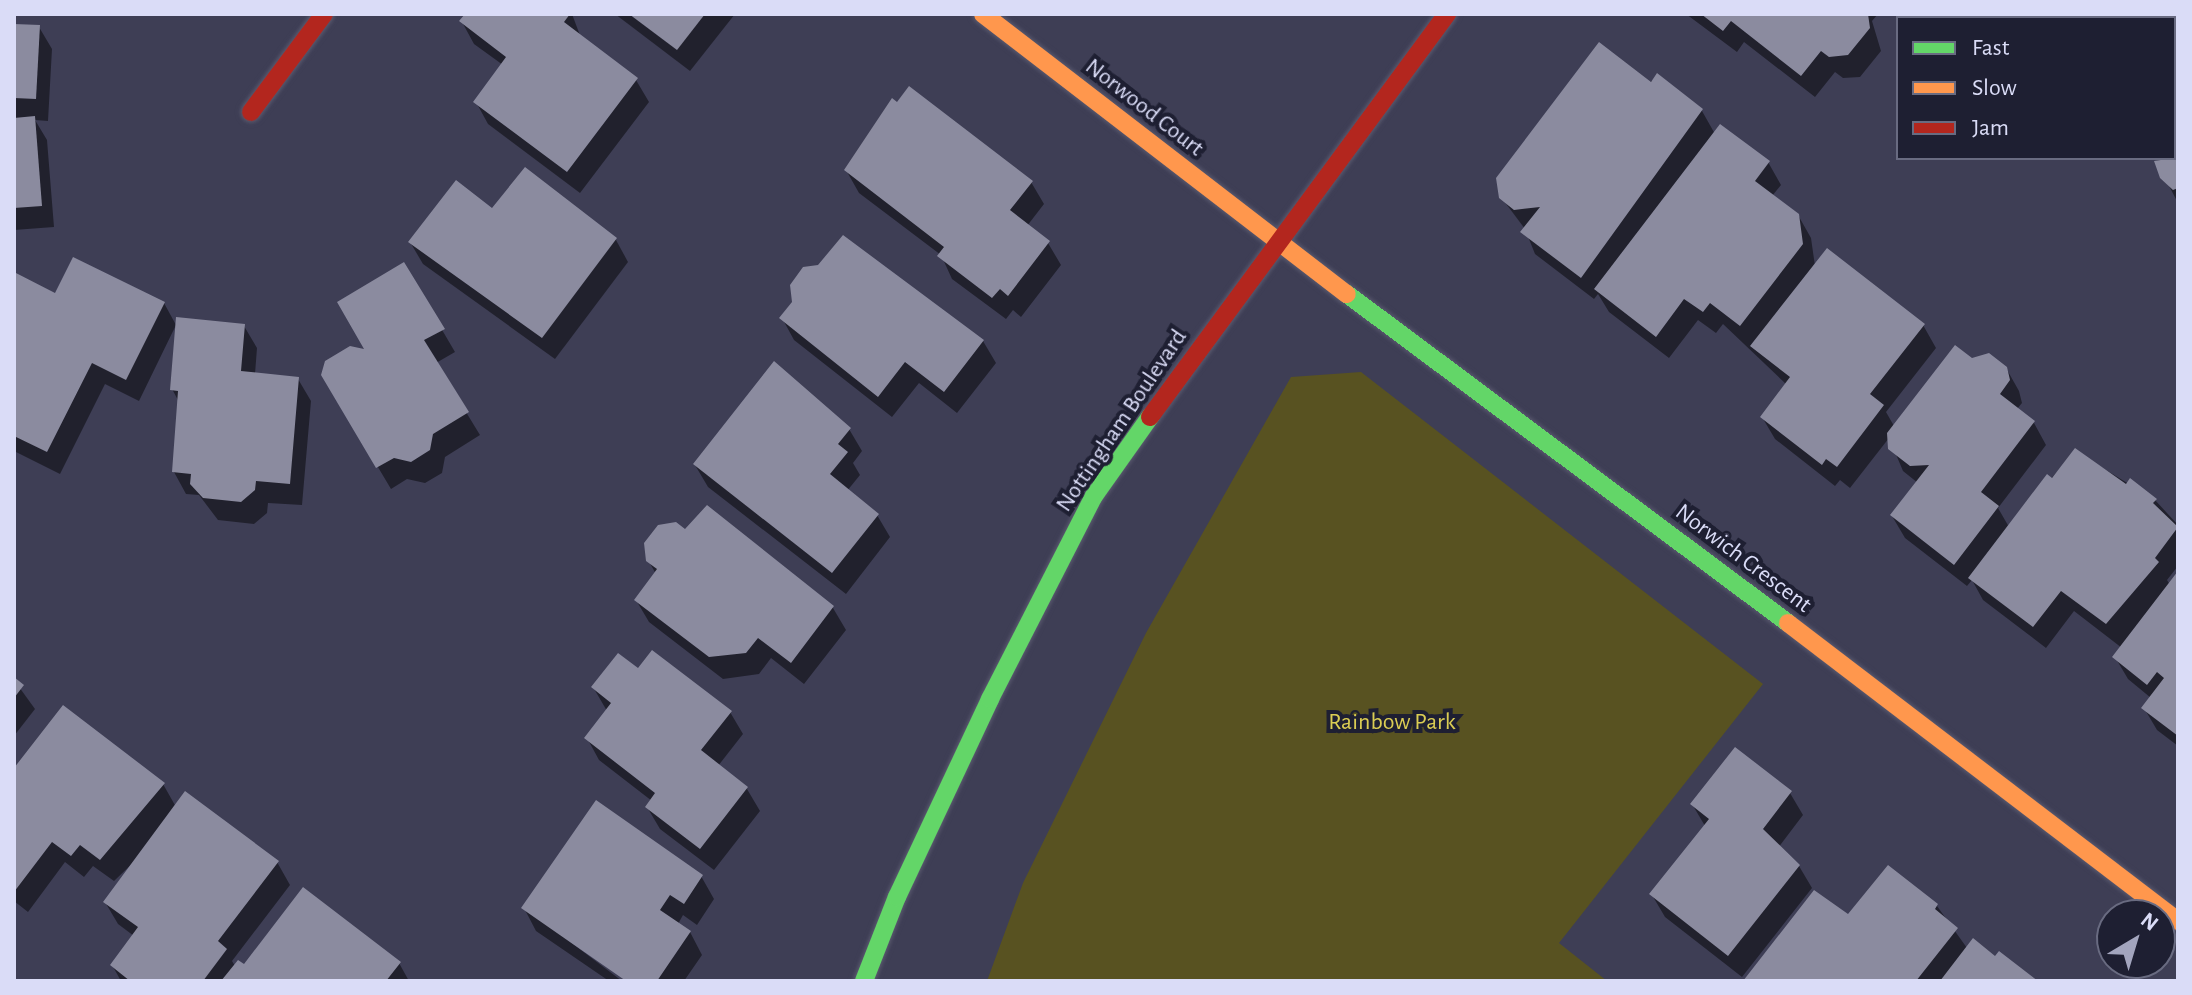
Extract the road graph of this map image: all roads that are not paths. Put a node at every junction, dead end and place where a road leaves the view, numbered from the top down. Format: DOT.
graph roads {
  1 [pos="324,14"];
  2 [pos="983,14"];
  3 [pos="1447,14"];
  4 [pos="251,112"];
  5 [pos="1275,241"];
  6 [pos="2178,921"];
  7 [pos="864,981"];
  1 -- 4 [label="street"];
  2 -- 5 [label="street, Norwood Court"];
  3 -- 5 [label="street, Nottingham Boulevard"];
  5 -- 6 [label="street, Norwich Crescent"];
  5 -- 7 [label="street, Nottingham Boulevard"];
}
